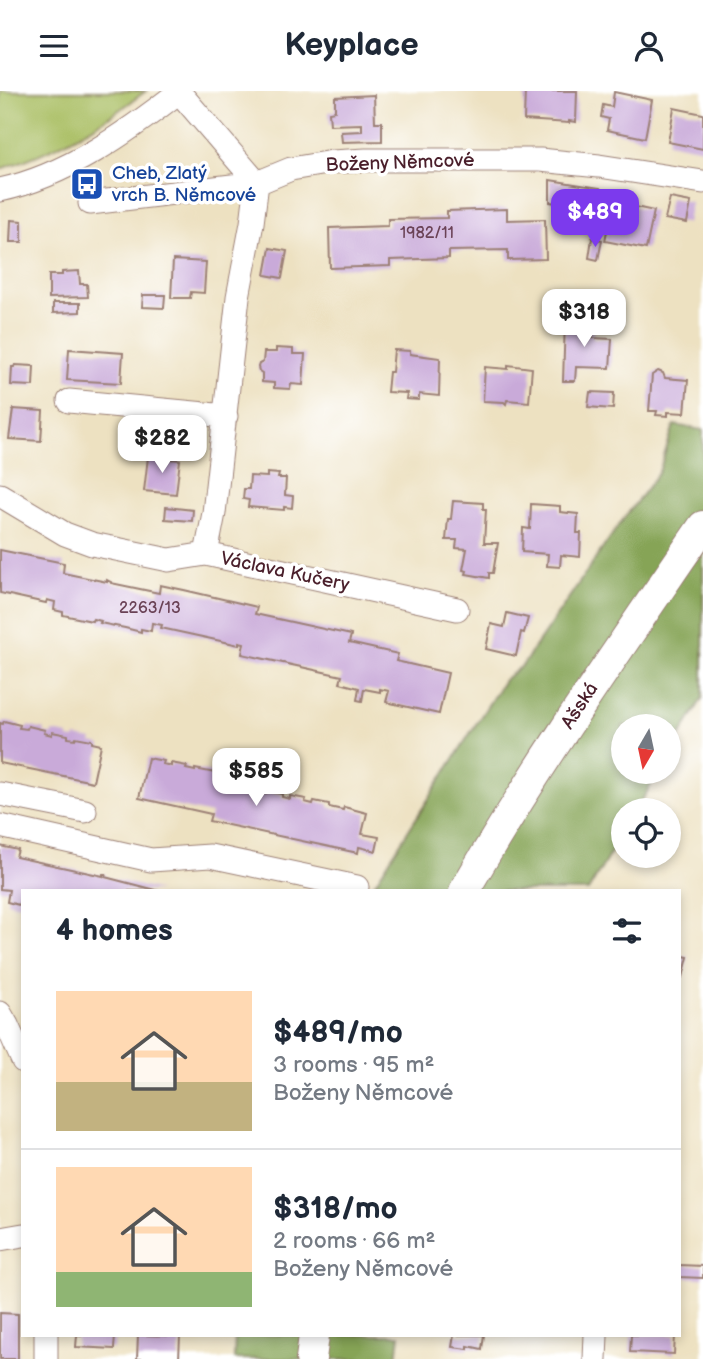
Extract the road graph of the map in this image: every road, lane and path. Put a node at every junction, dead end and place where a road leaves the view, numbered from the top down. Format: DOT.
graph roads {
  1 [pos="179,91"];
  2 [pos="703,182"];
  3 [pos="257,183"];
  4 [pos="0,190"];
  5 [pos="90,203"];
  6 [pos="69,401"];
  7 [pos="226,416"];
  8 [pos="0,495"];
  9 [pos="703,526"];
  10 [pos="206,554"];
  11 [pos="457,610"];
  12 [pos="0,794"];
  13 [pos="85,811"];
  14 [pos="0,826"];
  15 [pos="357,887"];
  16 [pos="465,889"];
  17 [pos="0,1013"];
  18 [pos="21,1056"];
  19 [pos="21,1235"];
  20 [pos="0,1239"];
  21 [pos="47,1337"];
  22 [pos="314,1337"];
  23 [pos="596,1337"];
  24 [pos="46,1359"];
  25 [pos="310,1359"];
  26 [pos="595,1359"];
  1 -- 3 [label="street"];
  1 -- 4 [label="street"];
  2 -- 3 [label="street, Boženy Němcové"];
  3 -- 5 [label="street, Boženy Němcové"];
  3 -- 7 [label="street"];
  6 -- 7 [label="street"];
  7 -- 10 [label="street"];
  8 -- 10 [label="street, Václava Kučery"];
  9 -- 16 [label="main road, Ašská"];
  10 -- 11 [label="street, Václava Kučery"];
  12 -- 13 [label="street"];
  14 -- 15 [label="street"];
  17 -- 18 [label="street"];
  19 -- 20 [label="street"];
  21 -- 24 [label="street"];
  22 -- 25 [label="main road"];
  23 -- 26 [label="street"];
}
